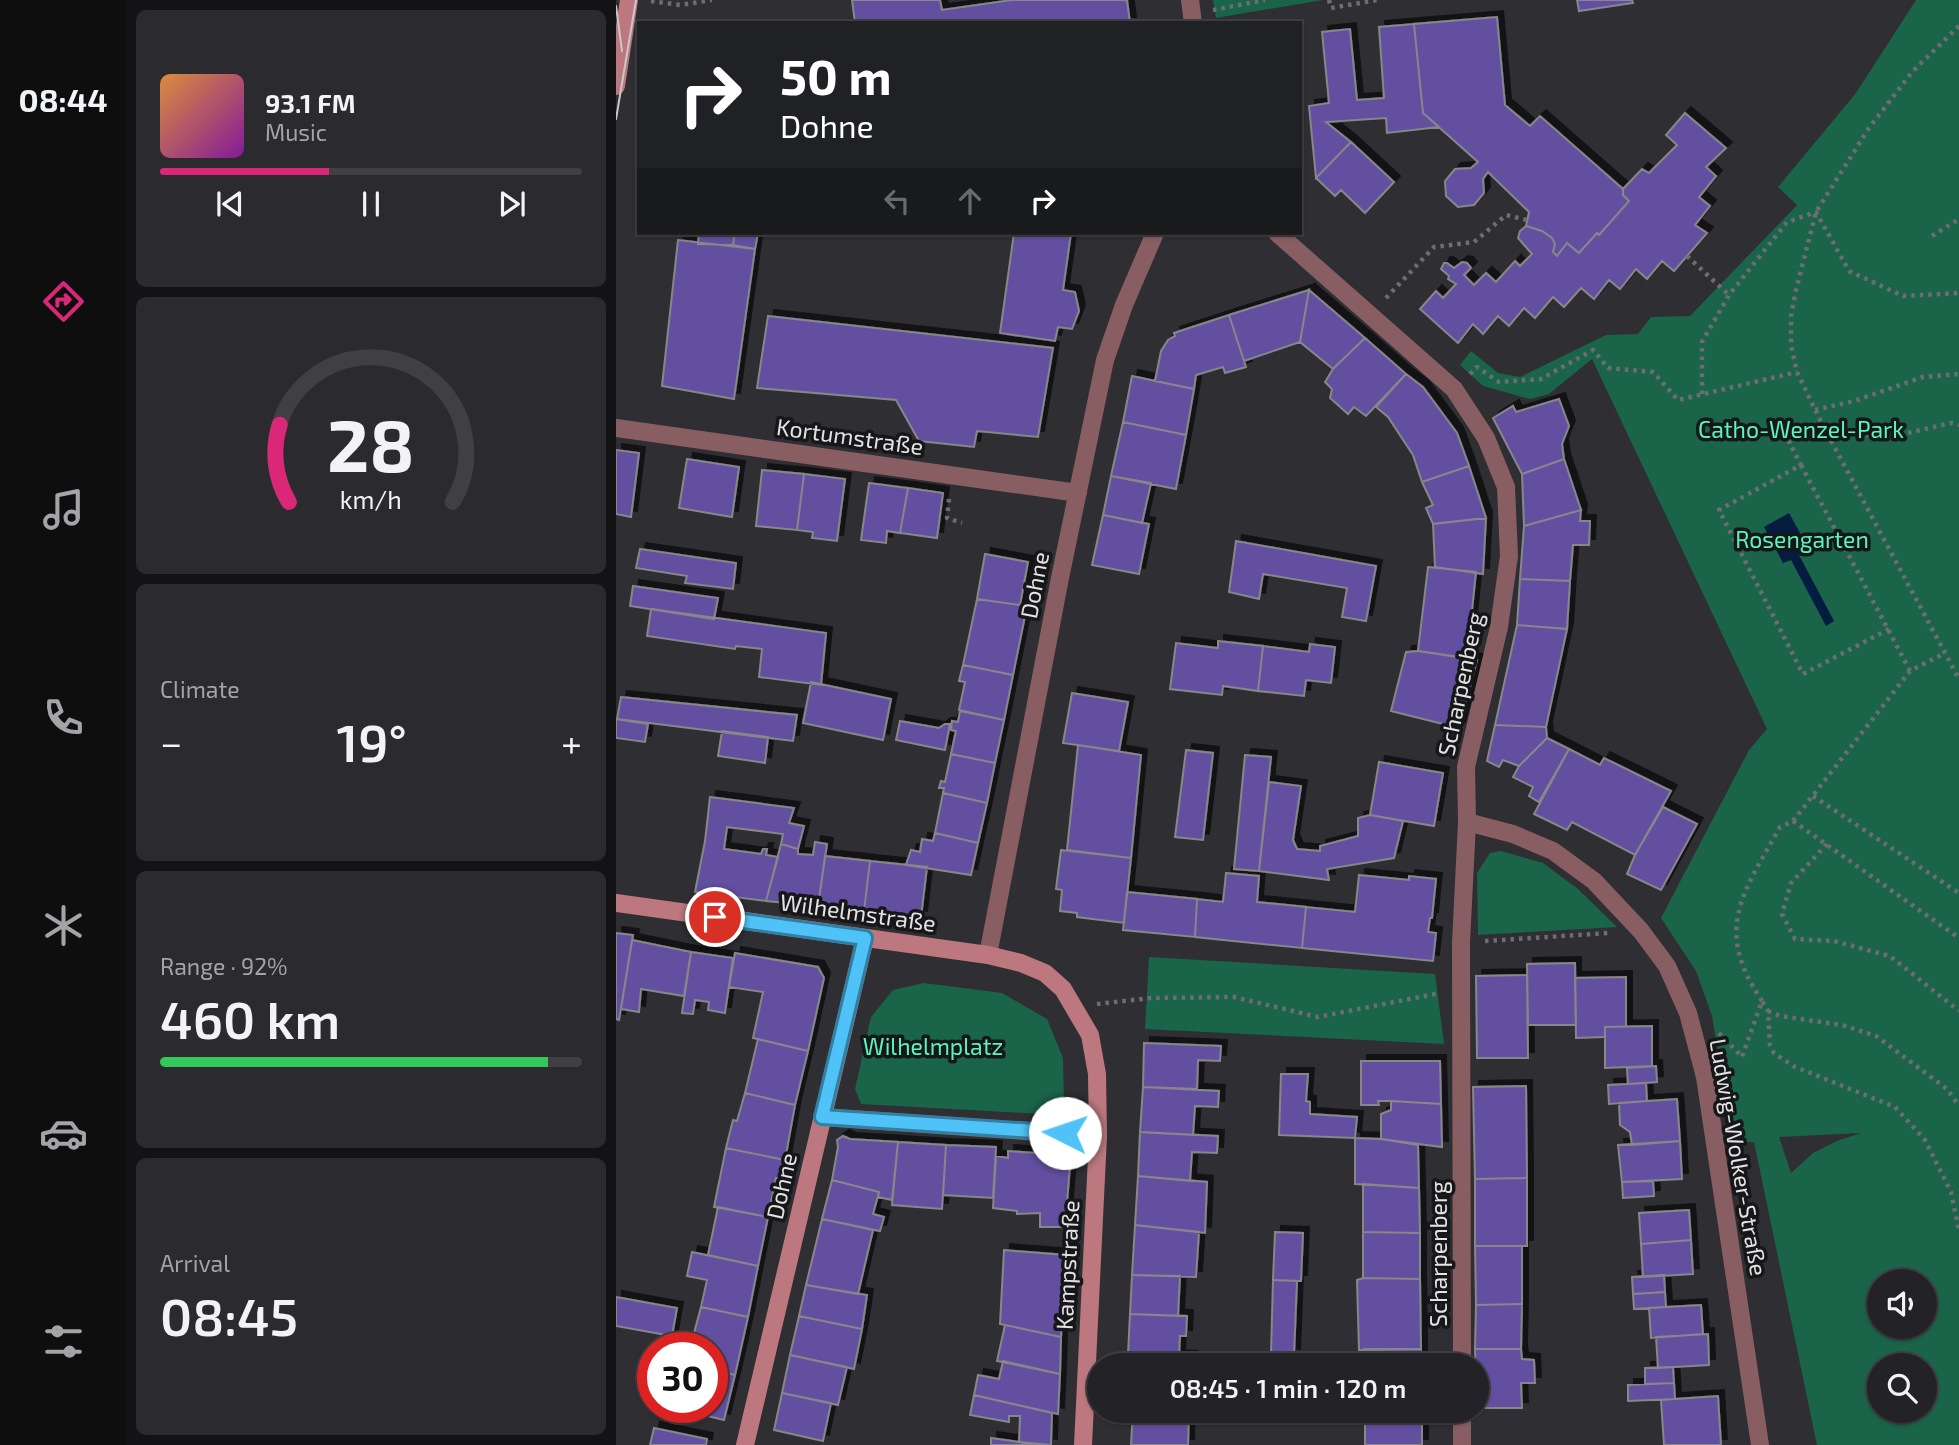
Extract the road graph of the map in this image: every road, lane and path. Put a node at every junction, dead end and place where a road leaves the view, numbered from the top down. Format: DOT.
graph roads {
  1 [pos="629,0"];
  2 [pos="640,0"];
  3 [pos="712,0"];
  4 [pos="1265,0"];
  5 [pos="1329,0"];
  6 [pos="1377,0"];
  7 [pos="1192,12"];
  8 [pos="1959,26"];
  9 [pos="616,86"];
  10 [pos="1816,212"];
  11 [pos="1959,219"];
  12 [pos="1527,220"];
  13 [pos="1155,235"];
  14 [pos="1279,235"];
  15 [pos="1931,236"];
  16 [pos="1687,256"];
  17 [pos="1959,292"];
  18 [pos="1729,295"];
  19 [pos="1370,315"];
  20 [pos="1797,372"];
  21 [pos="1959,373"];
  22 [pos="1454,389"];
  23 [pos="1702,394"];
  24 [pos="1815,410"];
  25 [pos="1822,424"];
  26 [pos="1959,425"];
  27 [pos="616,429"];
  28 [pos="1801,465"];
  29 [pos="952,474"];
  30 [pos="1078,493"];
  31 [pos="962,523"];
  32 [pos="1889,629"];
  33 [pos="1945,653"];
  34 [pos="1910,671"];
  35 [pos="1959,679"];
  36 [pos="1813,796"];
  37 [pos="1793,821"];
  38 [pos="1467,822"];
  39 [pos="1827,844"];
  40 [pos="1959,893"];
  41 [pos="616,903"];
  42 [pos="1641,930"];
  43 [pos="865,938"];
  44 [pos="1959,938"];
  45 [pos="1461,943"];
  46 [pos="988,955"];
  47 [pos="1462,989"];
  48 [pos="1762,1001"];
  49 [pos="1076,1007"];
  50 [pos="1959,1011"];
  51 [pos="1768,1012"];
  52 [pos="1688,1013"];
  53 [pos="1959,1107"];
  54 [pos="822,1117"];
  55 [pos="1098,1136"];
  56 [pos="1959,1231"];
  57 [pos="1462,1353"];
  58 [pos="1462,1423"];
  59 [pos="745,1445"];
  60 [pos="1083,1445"];
  61 [pos="1462,1445"];
  62 [pos="1760,1445"];
  1 -- 9 [label="main road"];
  2 -- 3 [label="path"];
  4 -- 7 [label="path"];
  5 -- 6 [label="path"];
  8 -- 10 [label="path"];
  10 -- 17 [label="path"];
  10 -- 18 [label="path"];
  10 -- 20 [label="path"];
  11 -- 15 [label="path"];
  12 -- 19 [label="path"];
  13 -- 30 [label="street, Dohne"];
  14 -- 19 [label="street, Scharpenberg"];
  16 -- 18 [label="path"];
  18 -- 23 [label="path"];
  19 -- 22 [label="street, Scharpenberg"];
  20 -- 23 [label="path"];
  20 -- 24 [label="path"];
  21 -- 24 [label="path"];
  22 -- 23 [label="path"];
  22 -- 38 [label="street, Scharpenberg"];
  24 -- 25 [label="path"];
  25 -- 26 [label="path"];
  25 -- 28 [label="path"];
  25 -- 33 [label="path"];
  27 -- 29 [label="street, Kortumstraße"];
  28 -- 32 [label="path"];
  28 -- 32 [label="path"];
  29 -- 30 [label="street, Kortumstraße"];
  29 -- 31 [label="path"];
  30 -- 46 [label="street, Dohne"];
  32 -- 34 [label="path"];
  33 -- 34 [label="path"];
  33 -- 35 [label="path"];
  34 -- 36 [label="path"];
  36 -- 37 [label="path"];
  36 -- 40 [label="path"];
  37 -- 39 [label="path"];
  37 -- 48 [label="path"];
  38 -- 42 [label="street, Ludwig-Wolker-Straße"];
  38 -- 45 [label="street, Scharpenberg"];
  39 -- 44 [label="path"];
  39 -- 50 [label="path"];
  41 -- 43 [label="main road, Wilhelmstraße"];
  42 -- 45 [label="path"];
  42 -- 52 [label="street, Ludwig-Wolker-Straße"];
  43 -- 46 [label="main road, Wilhelmstraße"];
  43 -- 54 [label="main road, Dohne"];
  45 -- 47 [label="street, Scharpenberg"];
  46 -- 49 [label="main road, Wilhelmstraße"];
  47 -- 49 [label="path"];
  47 -- 57 [label="street, Scharpenberg"];
  48 -- 51 [label="path"];
  48 -- 52 [label="path"];
  49 -- 55 [label="main road, Kampstraße"];
  51 -- 53 [label="path"];
  51 -- 56 [label="path"];
  52 -- 62 [label="street, Ludwig-Wolker-Straße"];
  54 -- 55 [label="street"];
  54 -- 59 [label="main road, Dohne"];
  55 -- 60 [label="main road, Kampstraße"];
  58 -- 61 [label="street"];
}
